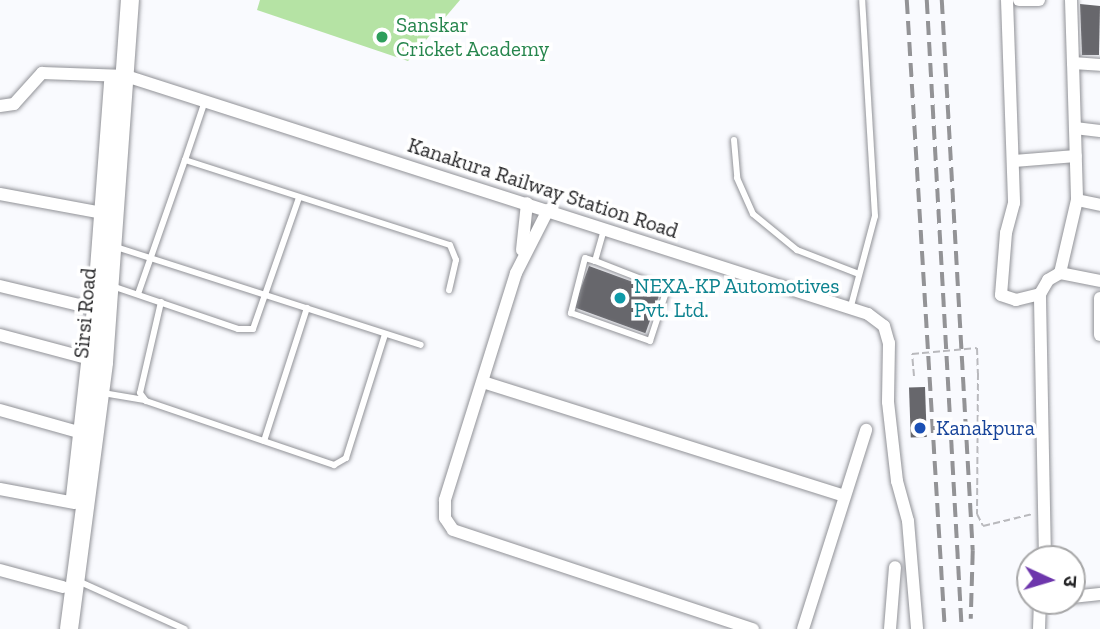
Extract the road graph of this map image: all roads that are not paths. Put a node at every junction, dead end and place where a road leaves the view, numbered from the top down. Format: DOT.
graph roads {
  1 [pos="118,0"];
  2 [pos="130,0"];
  3 [pos="862,0"];
  4 [pos="1007,0"];
  5 [pos="1019,0"];
  6 [pos="1039,0"];
  7 [pos="1071,0"];
  8 [pos="1073,64"];
  9 [pos="1100,65"];
  10 [pos="120,76"];
  11 [pos="205,101"];
  12 [pos="0,106"];
  13 [pos="1074,128"];
  14 [pos="1100,131"];
  15 [pos="734,140"];
  16 [pos="1076,156"];
  17 [pos="185,160"];
  18 [pos="1014,161"];
  19 [pos="0,194"];
  20 [pos="299,198"];
  21 [pos="1077,200"];
  22 [pos="527,203"];
  23 [pos="1100,205"];
  24 [pos="548,210"];
  25 [pos="103,213"];
  26 [pos="604,228"];
  27 [pos="113,246"];
  28 [pos="522,257"];
  29 [pos="151,258"];
  30 [pos="595,261"];
  31 [pos="1059,273"];
  32 [pos="859,274"];
  33 [pos="1100,281"];
  34 [pos="110,285"];
  35 [pos="0,286"];
  36 [pos="449,290"];
  37 [pos="138,294"];
  38 [pos="265,294"];
  39 [pos="1040,294"];
  40 [pos="1100,298"];
  41 [pos="161,302"];
  42 [pos="850,306"];
  43 [pos="96,309"];
  44 [pos="307,309"];
  45 [pos="385,334"];
  46 [pos="0,335"];
  47 [pos="1100,335"];
  48 [pos="421,345"];
  49 [pos="97,361"];
  50 [pos="483,382"];
  51 [pos="101,393"];
  52 [pos="146,401"];
  53 [pos="0,410"];
  54 [pos="866,430"];
  55 [pos="82,433"];
  56 [pos="264,441"];
  57 [pos="0,489"];
  58 [pos="844,496"];
  59 [pos="75,503"];
  60 [pos="1046,545"];
  61 [pos="894,567"];
  62 [pos="0,570"];
  63 [pos="69,583"];
  64 [pos="57,629"];
  65 [pos="69,629"];
  66 [pos="185,629"];
  67 [pos="753,629"];
  68 [pos="803,629"];
  69 [pos="890,629"];
  70 [pos="917,629"];
  1 -- 10 [label="main road, Sirsi Road"];
  2 -- 10 [label="main road, Sirsi Road"];
  3 -- 32 [label="lane"];
  4 -- 18 [label="street"];
  5 -- 6 [label="street"];
  7 -- 8 [label="street"];
  8 -- 9 [label="street"];
  8 -- 13 [label="street"];
  10 -- 11 [label="street, Kanakura Railway Station Road"];
  10 -- 12 [label="street, Kanakura Railway Station Road"];
  10 -- 25 [label="main road, Sirsi Road"];
  10 -- 27 [label="main road, Sirsi Road"];
  11 -- 17 [label="lane"];
  11 -- 22 [label="street, Kanakura Railway Station Road"];
  13 -- 14 [label="street"];
  13 -- 16 [label="street"];
  15 -- 32 [label="lane"];
  16 -- 18 [label="street"];
  16 -- 21 [label="street"];
  17 -- 20 [label="lane"];
  17 -- 29 [label="lane"];
  18 -- 39 [label="street"];
  19 -- 25 [label="street"];
  20 -- 36 [label="lane"];
  20 -- 38 [label="lane"];
  21 -- 23 [label="street"];
  21 -- 31 [label="street"];
  22 -- 24 [label="street, Kanakura Railway Station Road"];
  22 -- 28 [label="street"];
  24 -- 26 [label="street, Kanakura Railway Station Road"];
  24 -- 28 [label="street"];
  25 -- 43 [label="main road, Sirsi Road"];
  26 -- 30 [label="lane"];
  26 -- 42 [label="street, Kanakura Railway Station Road"];
  27 -- 29 [label="lane"];
  27 -- 34 [label="main road, Sirsi Road"];
  28 -- 50 [label="street"];
  29 -- 37 [label="lane"];
  29 -- 38 [label="lane"];
  30 -- 30 [label="lane"];
  31 -- 33 [label="street"];
  31 -- 39 [label="street"];
  32 -- 42 [label="lane"];
  34 -- 37 [label="lane"];
  34 -- 49 [label="main road, Sirsi Road"];
  35 -- 43 [label="street"];
  37 -- 41 [label="lane"];
  38 -- 41 [label="lane"];
  38 -- 44 [label="lane"];
  39 -- 60 [label="street"];
  40 -- 47 [label="street"];
  41 -- 52 [label="lane"];
  42 -- 70 [label="street, Kanakura Railway Station Road"];
  43 -- 49 [label="main road, Sirsi Road"];
  44 -- 45 [label="lane"];
  44 -- 56 [label="lane"];
  45 -- 48 [label="lane"];
  45 -- 56 [label="lane"];
  46 -- 49 [label="street"];
  49 -- 51 [label="main road, Sirsi Road"];
  49 -- 55 [label="main road, Sirsi Road"];
  50 -- 58 [label="street"];
  50 -- 67 [label="street"];
  51 -- 52 [label="lane"];
  51 -- 63 [label="main road, Sirsi Road"];
  52 -- 56 [label="lane"];
  53 -- 55 [label="street"];
  54 -- 58 [label="street"];
  55 -- 59 [label="main road, Sirsi Road"];
  57 -- 59 [label="street"];
  58 -- 68 [label="street"];
  59 -- 63 [label="main road, Sirsi Road"];
  61 -- 69 [label="street"];
  62 -- 63 [label="street"];
  63 -- 64 [label="main road, Sirsi Road"];
  63 -- 65 [label="main road, Sirsi Road"];
  63 -- 66 [label="lane"];
}
